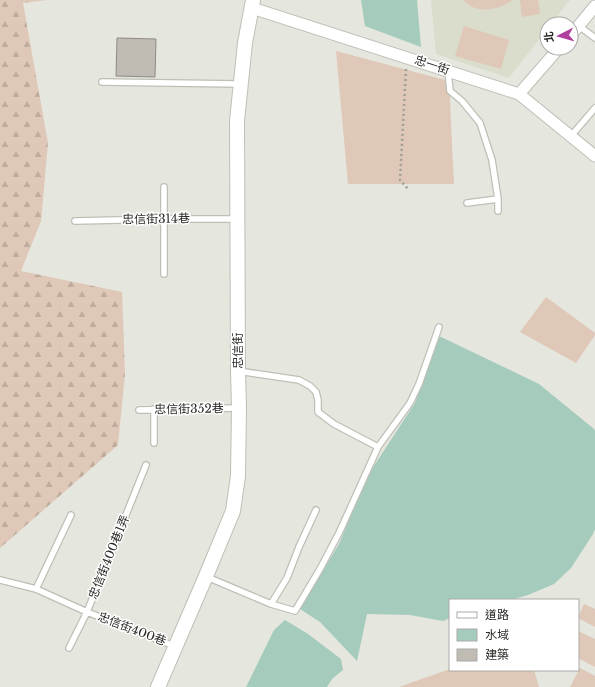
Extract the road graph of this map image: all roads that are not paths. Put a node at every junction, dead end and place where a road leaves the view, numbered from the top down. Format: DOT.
graph roads {
  1 [pos="252,4"];
  2 [pos="595,6"];
  3 [pos="579,26"];
  4 [pos="595,38"];
  5 [pos="553,56"];
  6 [pos="448,70"];
  7 [pos="102,82"];
  8 [pos="241,84"];
  9 [pos="518,94"];
  10 [pos="595,108"];
  11 [pos="571,136"];
  12 [pos="595,156"];
  13 [pos="164,187"];
  14 [pos="498,199"];
  15 [pos="467,203"];
  16 [pos="498,210"];
  17 [pos="164,219"];
  18 [pos="237,219"];
  19 [pos="75,221"];
  20 [pos="164,274"];
  21 [pos="439,327"];
  22 [pos="238,371"];
  23 [pos="239,408"];
  24 [pos="154,409"];
  25 [pos="139,410"];
  26 [pos="154,443"];
  27 [pos="378,447"];
  28 [pos="146,465"];
  29 [pos="316,510"];
  30 [pos="71,515"];
  31 [pos="206,576"];
  32 [pos="0,580"];
  33 [pos="36,589"];
  34 [pos="271,604"];
  35 [pos="87,612"];
  36 [pos="176,647"];
  37 [pos="69,648"];
  38 [pos="158,687"];
  1 -- 6 [label="street, 忠一街"];
  1 -- 8 [label="street, 忠信街"];
  2 -- 3 [label="street"];
  3 -- 4 [label="lane"];
  5 -- 9 [label="street"];
  6 -- 9 [label="street, 忠一街"];
  6 -- 14 [label="lane"];
  7 -- 8 [label="lane"];
  8 -- 18 [label="street, 忠信街"];
  9 -- 11 [label="street, 忠一街"];
  10 -- 11 [label="lane"];
  11 -- 12 [label="street, 忠一街"];
  13 -- 17 [label="lane"];
  14 -- 15 [label="lane"];
  14 -- 16 [label="lane"];
  17 -- 18 [label="lane, 忠信街314巷"];
  17 -- 19 [label="lane, 忠信街314巷"];
  17 -- 20 [label="lane"];
  18 -- 22 [label="street, 忠信街"];
  21 -- 27 [label="lane"];
  22 -- 23 [label="street, 忠信街"];
  22 -- 27 [label="lane"];
  23 -- 24 [label="lane, 忠信街352巷"];
  23 -- 31 [label="street, 忠信街"];
  24 -- 25 [label="lane, 忠信街352巷"];
  24 -- 26 [label="lane"];
  27 -- 34 [label="lane"];
  28 -- 35 [label="lane, 忠信街400巷1弄"];
  29 -- 34 [label="lane"];
  30 -- 33 [label="lane"];
  31 -- 34 [label="lane"];
  31 -- 36 [label="street, 忠信街"];
  32 -- 33 [label="lane, 忠信街400巷"];
  33 -- 35 [label="lane, 忠信街400巷"];
  35 -- 36 [label="lane, 忠信街400巷"];
  35 -- 37 [label="lane, 忠信街400巷1弄"];
  36 -- 38 [label="street, 忠信街"];
}
